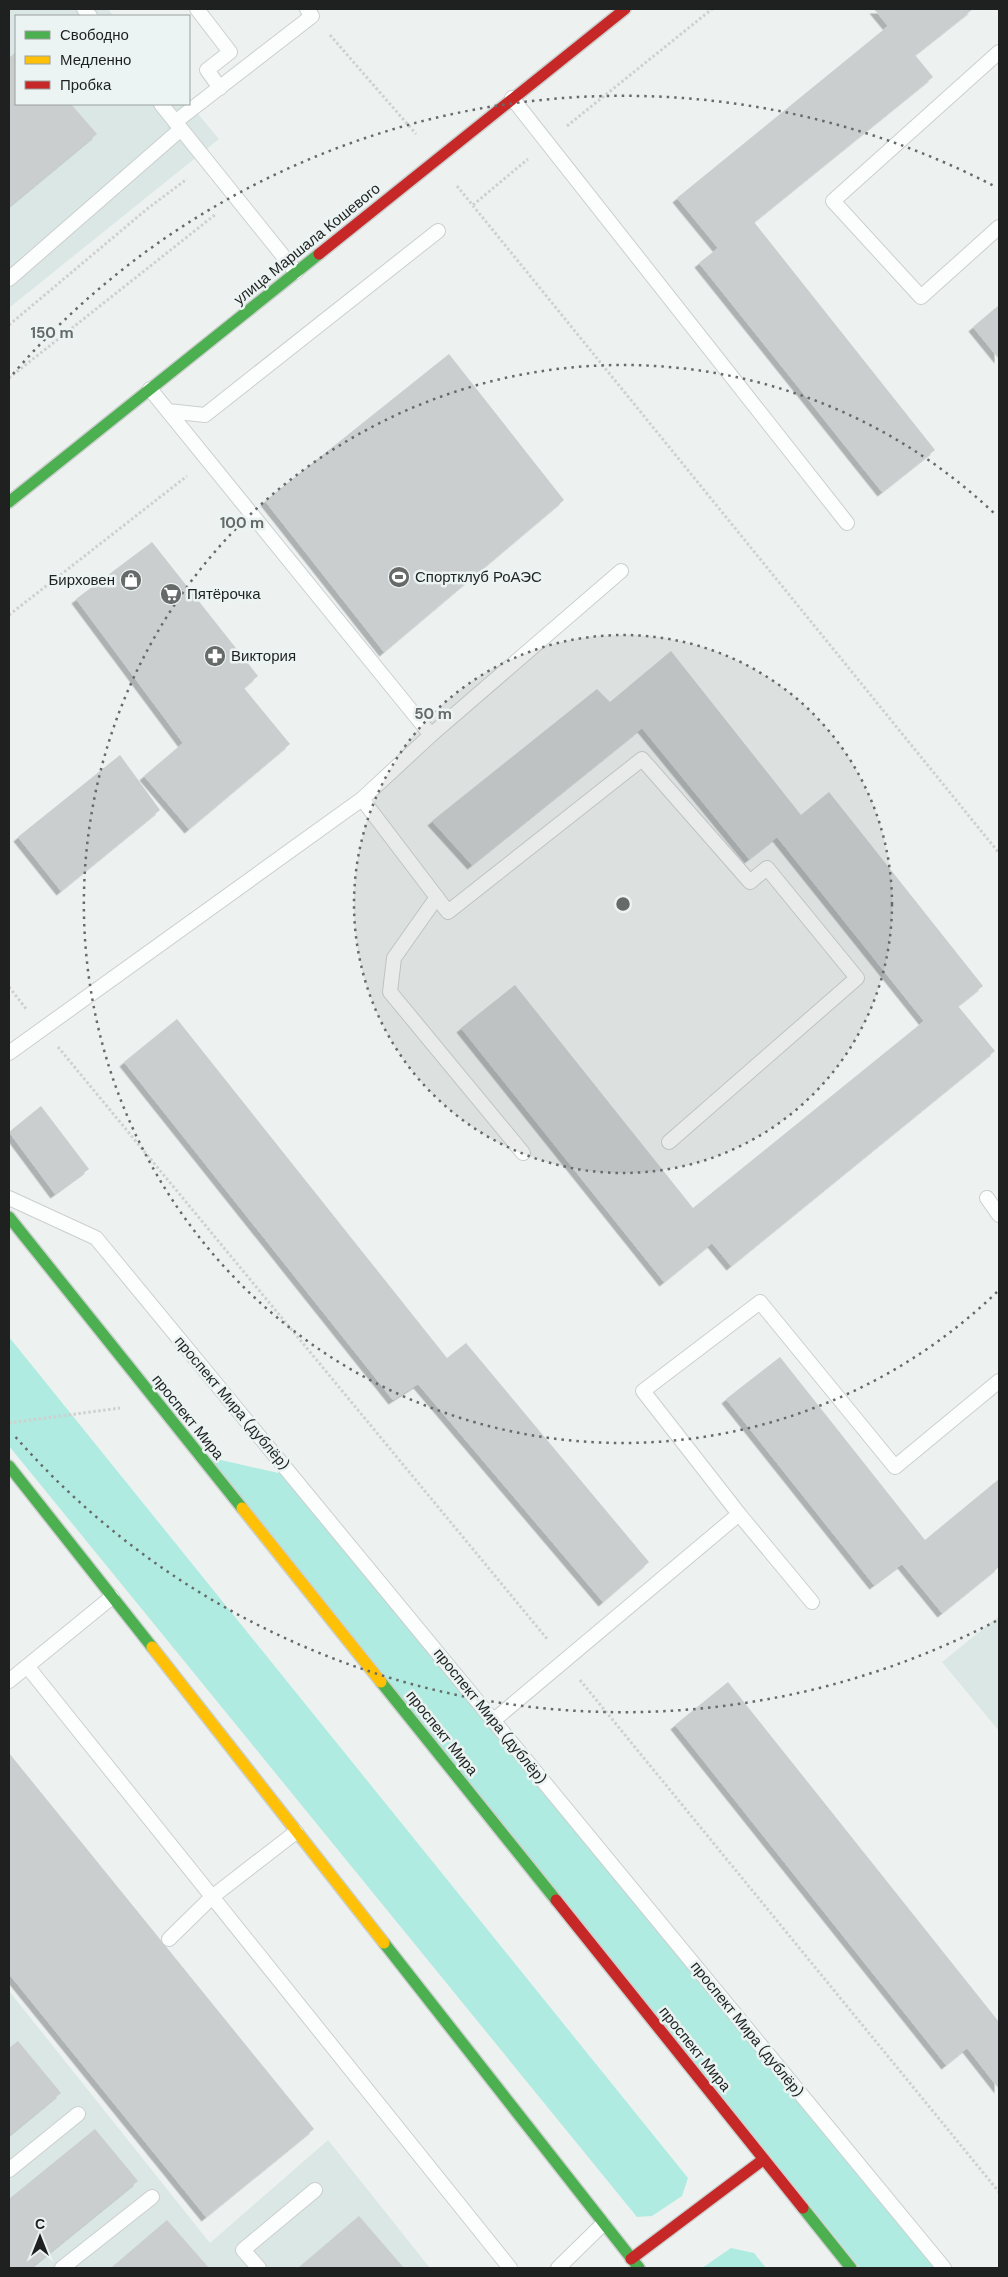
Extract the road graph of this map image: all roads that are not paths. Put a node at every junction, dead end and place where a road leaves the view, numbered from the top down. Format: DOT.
graph roads {
  1 [pos="197,9"];
  2 [pos="625,9"];
  3 [pos="310,13"];
  4 [pos="575,34"];
  5 [pos="999,52"];
  6 [pos="220,88"];
  7 [pos="512,98"];
  8 [pos="162,105"];
  9 [pos="178,125"];
  10 [pos="433,155"];
  11 [pos="999,228"];
  12 [pos="438,231"];
  13 [pos="294,268"];
  14 [pos="9,279"];
  15 [pos="150,389"];
  16 [pos="168,411"];
  17 [pos="9,492"];
  18 [pos="9,502"];
  19 [pos="847,523"];
  20 [pos="621,571"];
  21 [pos="431,736"];
  22 [pos="362,799"];
  23 [pos="437,897"];
  24 [pos="9,1053"];
  25 [pos="669,1142"];
  26 [pos="523,1153"];
  27 [pos="9,1198"];
  28 [pos="987,1198"];
  29 [pos="999,1215"];
  30 [pos="9,1216"];
  31 [pos="999,1381"];
  32 [pos="9,1466"];
  33 [pos="739,1514"];
  34 [pos="112,1597"];
  35 [pos="812,1602"];
  36 [pos="27,1666"];
  37 [pos="9,1681"];
  38 [pos="494,1720"];
  39 [pos="296,1832"];
  40 [pos="212,1897"];
  41 [pos="169,1939"];
  42 [pos="78,2114"];
  43 [pos="764,2159"];
  44 [pos="9,2170"];
  45 [pos="315,2190"];
  46 [pos="152,2197"];
  47 [pos="603,2224"];
  48 [pos="631,2259"];
  49 [pos="255,2267"];
  50 [pos="62,2268"];
  51 [pos="510,2268"];
  52 [pos="558,2268"];
  53 [pos="639,2268"];
  54 [pos="851,2268"];
  55 [pos="944,2268"];
  1 -- 6 [label="lane"];
  2 -- 7 [label="main road, улица Маршала Кошевого"];
  3 -- 6 [label="lane"];
  4 -- 10 [label="main road, улица Маршала Кошевого"];
  5 -- 11 [label="lane"];
  6 -- 9 [label="lane"];
  7 -- 10 [label="main road, улица Маршала Кошевого"];
  7 -- 19 [label="lane"];
  8 -- 9 [label="lane"];
  9 -- 13 [label="lane"];
  9 -- 14 [label="lane"];
  10 -- 13 [label="main road, улица Маршала Кошевого"];
  12 -- 16 [label="lane"];
  13 -- 15 [label="main road, улица Маршала Кошевого"];
  13 -- 17 [label="main road, улица Маршала Кошевого"];
  15 -- 16 [label="lane"];
  15 -- 18 [label="main road, улица Маршала Кошевого"];
  16 -- 21 [label="lane"];
  20 -- 21 [label="lane"];
  21 -- 22 [label="lane"];
  22 -- 23 [label="lane"];
  22 -- 24 [label="lane"];
  23 -- 25 [label="lane"];
  23 -- 26 [label="lane"];
  27 -- 38 [label="lane, проспект Мира (дублёр)"];
  28 -- 29 [label="lane"];
  30 -- 43 [label="main road, проспект Мира"];
  31 -- 33 [label="lane"];
  32 -- 34 [label="main road"];
  33 -- 35 [label="lane"];
  33 -- 38 [label="lane"];
  34 -- 36 [label="lane"];
  34 -- 39 [label="main road"];
  36 -- 37 [label="lane"];
  36 -- 40 [label="lane"];
  38 -- 55 [label="lane, проспект Мира (дублёр)"];
  39 -- 40 [label="lane"];
  39 -- 47 [label="main road"];
  40 -- 41 [label="lane"];
  40 -- 51 [label="lane"];
  42 -- 44 [label="lane"];
  43 -- 48 [label="main road"];
  43 -- 54 [label="main road, проспект Мира"];
  45 -- 49 [label="lane"];
  46 -- 50 [label="lane"];
  47 -- 48 [label="main road"];
  47 -- 52 [label="lane"];
  48 -- 53 [label="main road"];
}
